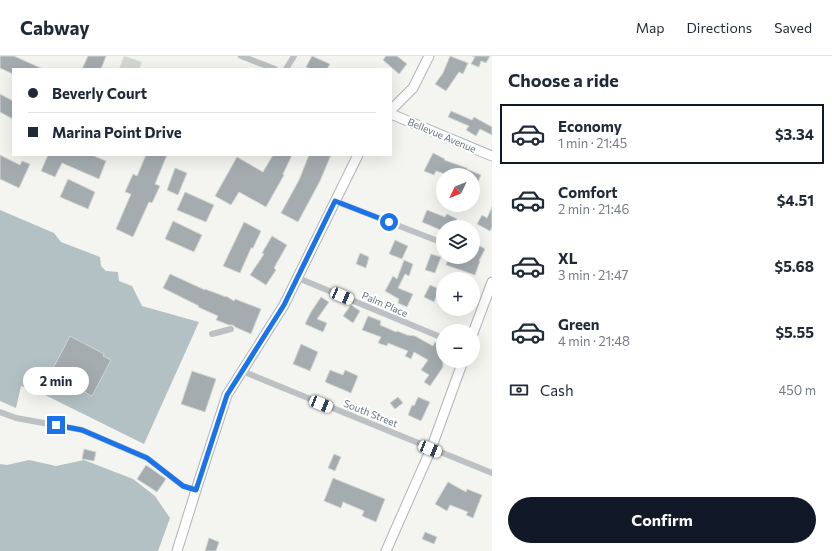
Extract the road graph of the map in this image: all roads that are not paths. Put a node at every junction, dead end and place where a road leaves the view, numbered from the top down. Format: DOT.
graph roads {
  1 [pos="241,56"];
  2 [pos="294,56"];
  3 [pos="429,56"];
  4 [pos="272,68"];
  5 [pos="287,68"];
  6 [pos="392,109"];
  7 [pos="392,114"];
  8 [pos="358,156"];
  9 [pos="492,156"];
  10 [pos="335,201"];
  11 [pos="436,240"];
  12 [pos="298,278"];
  13 [pos="492,282"];
  14 [pos="476,324"];
  15 [pos="231,329"];
  16 [pos="212,334"];
  17 [pos="436,335"];
  18 [pos="459,368"];
  19 [pos="242,371"];
  20 [pos="0,412"];
  21 [pos="430,449"];
  22 [pos="492,473"];
  23 [pos="196,490"];
  24 [pos="177,551"];
  25 [pos="386,551"];
  1 -- 4 [label="street"];
  2 -- 5 [label="street"];
  3 -- 6 [label="street"];
  7 -- 9 [label="street, Bellevue Avenue"];
  8 -- 10 [label="street"];
  10 -- 11 [label="street"];
  10 -- 12 [label="street"];
  12 -- 17 [label="street, Palm Place"];
  12 -- 19 [label="street"];
  13 -- 14 [label="street"];
  15 -- 16 [label="street"];
  18 -- 21 [label="street"];
  19 -- 21 [label="street, South Street"];
  19 -- 23 [label="street"];
  20 -- 23 [label="street"];
  21 -- 22 [label="street, South Street"];
  21 -- 25 [label="street"];
  23 -- 24 [label="street"];
}
